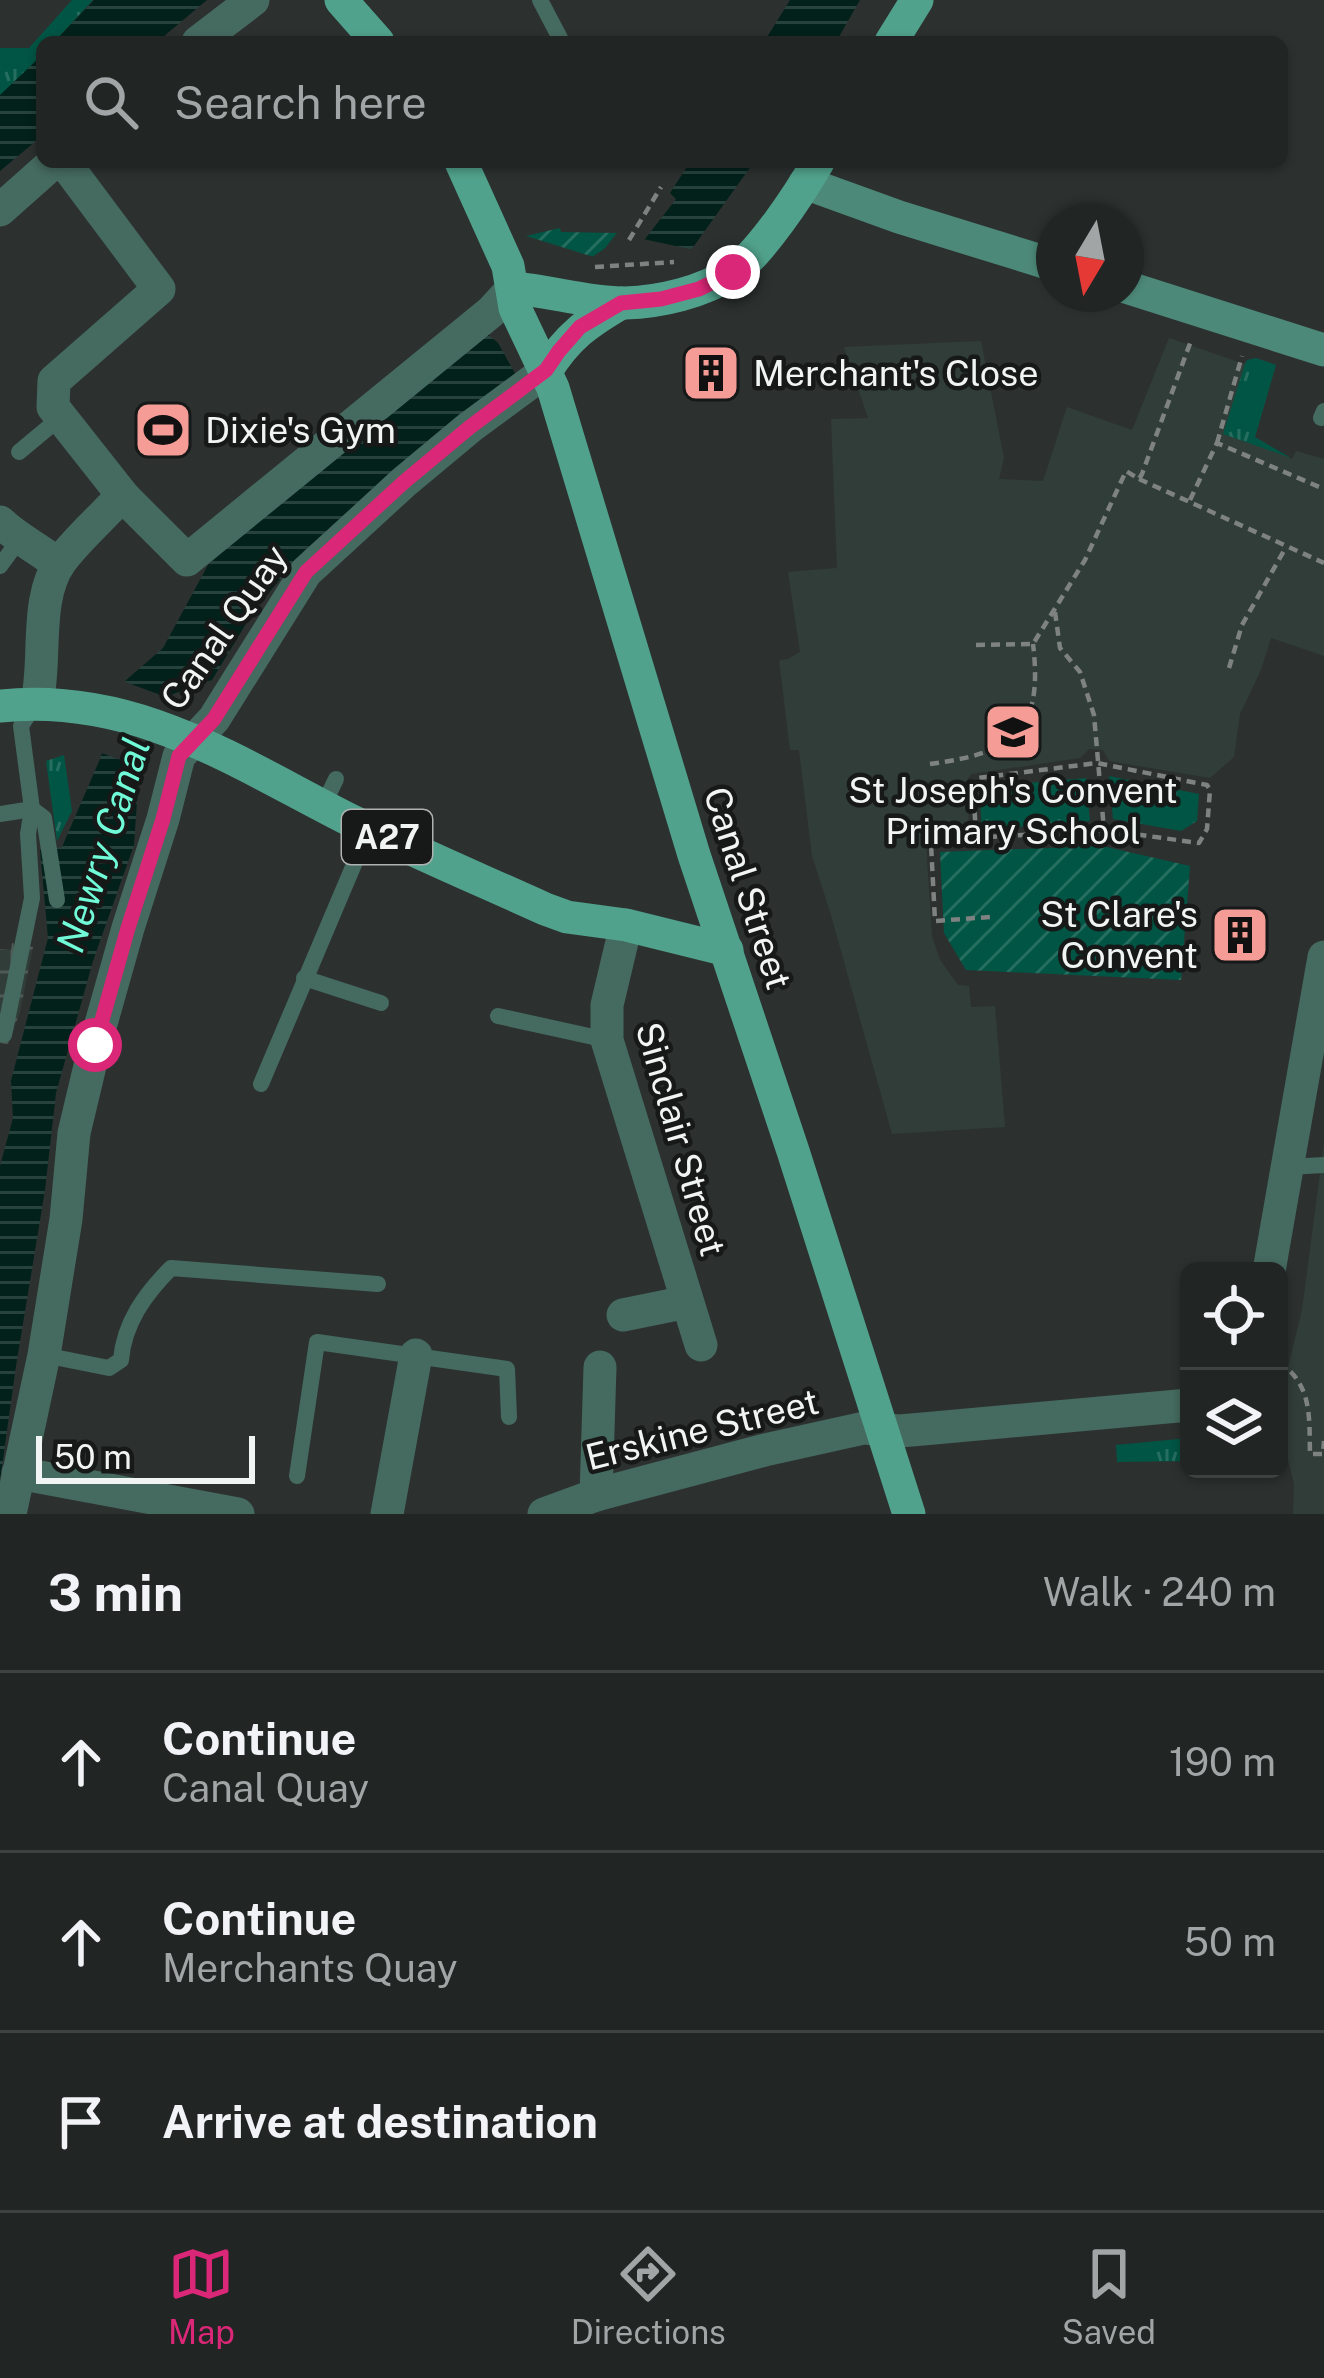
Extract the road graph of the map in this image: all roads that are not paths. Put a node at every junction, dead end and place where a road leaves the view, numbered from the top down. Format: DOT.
graph roads {
  1 [pos="253,0"];
  2 [pos="341,0"];
  3 [pos="540,0"];
  4 [pos="917,0"];
  5 [pos="205,36"];
  6 [pos="373,36"];
  7 [pos="559,36"];
  8 [pos="895,36"];
  9 [pos="47,168"];
  10 [pos="69,168"];
  11 [pos="464,168"];
  12 [pos="812,173"];
  13 [pos="0,210"];
  14 [pos="1036,260"];
  15 [pos="1144,293"];
  16 [pos="524,296"];
  17 [pos="621,303"];
  18 [pos="1324,350"];
  19 [pos="549,361"];
  20 [pos="61,417"];
  21 [pos="19,452"];
  22 [pos="124,497"];
  23 [pos="6,543"];
  24 [pos="58,565"];
  25 [pos="37,702"];
  26 [pos="0,706"];
  27 [pos="193,739"];
  28 [pos="32,809"];
  29 [pos="0,814"];
  30 [pos="369,829"];
  31 [pos="57,900"];
  32 [pos="626,925"];
  33 [pos="728,950"];
  34 [pos="1324,957"];
  35 [pos="304,979"];
  36 [pos="381,1003"];
  37 [pos="498,1016"];
  38 [pos="4,1035"];
  39 [pos="608,1040"];
  40 [pos="261,1084"];
  41 [pos="1324,1165"];
  42 [pos="1289,1167"];
  43 [pos="1272,1262"];
  44 [pos="378,1284"];
  45 [pos="687,1302"];
  46 [pos="623,1315"];
  47 [pos="701,1345"];
  48 [pos="44,1354"];
  49 [pos="416,1355"];
  50 [pos="600,1367"];
  51 [pos="1180,1406"];
  52 [pos="509,1417"];
  53 [pos="881,1428"];
  54 [pos="18,1473"];
  55 [pos="297,1475"];
  56 [pos="52,1480"];
  57 [pos="596,1495"];
  58 [pos="10,1514"];
  59 [pos="47,1514"];
  60 [pos="238,1514"];
  61 [pos="387,1514"];
  62 [pos="544,1514"];
  63 [pos="909,1514"];
  1 -- 5 [label="street"];
  2 -- 6 [label="main road"];
  3 -- 7 [label="lane"];
  4 -- 8 [label="main road"];
  9 -- 13 [label="street"];
  10 -- 20 [label="street"];
  11 -- 16 [label="main road, Canal Street"];
  12 -- 14 [label="main road"];
  12 -- 17 [label="main road"];
  15 -- 18 [label="main road"];
  16 -- 17 [label="main road"];
  16 -- 19 [label="main road, Canal Street"];
  16 -- 22 [label="street"];
  17 -- 19 [label="main road"];
  19 -- 27 [label="street, Canal Quay"];
  19 -- 33 [label="main road, Canal Street"];
  20 -- 21 [label="lane"];
  20 -- 22 [label="street"];
  22 -- 24 [label="street"];
  23 -- 24 [label="street"];
  24 -- 25 [label="street"];
  25 -- 26 [label="main road, A27"];
  25 -- 27 [label="main road, A27"];
  25 -- 28 [label="lane"];
  27 -- 30 [label="main road, A27"];
  27 -- 48 [label="street, Canal Quay"];
  28 -- 29 [label="lane"];
  28 -- 31 [label="lane"];
  28 -- 38 [label="lane"];
  30 -- 32 [label="main road, A27"];
  30 -- 35 [label="lane"];
  32 -- 33 [label="main road, A27"];
  32 -- 39 [label="street, Sinclair Street"];
  33 -- 53 [label="main road, Canal Street"];
  34 -- 42 [label="street"];
  35 -- 36 [label="lane"];
  35 -- 40 [label="lane"];
  37 -- 39 [label="lane"];
  39 -- 45 [label="street, Sinclair Street"];
  41 -- 42 [label="lane"];
  42 -- 43 [label="street"];
  44 -- 48 [label="lane"];
  45 -- 46 [label="street, Sinclair Street"];
  45 -- 47 [label="street, Sinclair Street"];
  48 -- 54 [label="street, Canal Quay"];
  49 -- 52 [label="lane"];
  49 -- 55 [label="lane"];
  49 -- 61 [label="street"];
  50 -- 57 [label="street"];
  51 -- 53 [label="street, Erskine Street"];
  53 -- 57 [label="street, Erskine Street"];
  53 -- 63 [label="main road, Canal Street"];
  54 -- 56 [label="street"];
  54 -- 58 [label="street, Canal Quay"];
  56 -- 59 [label="street"];
  56 -- 60 [label="street"];
  57 -- 62 [label="street, Erskine Street"];
}
